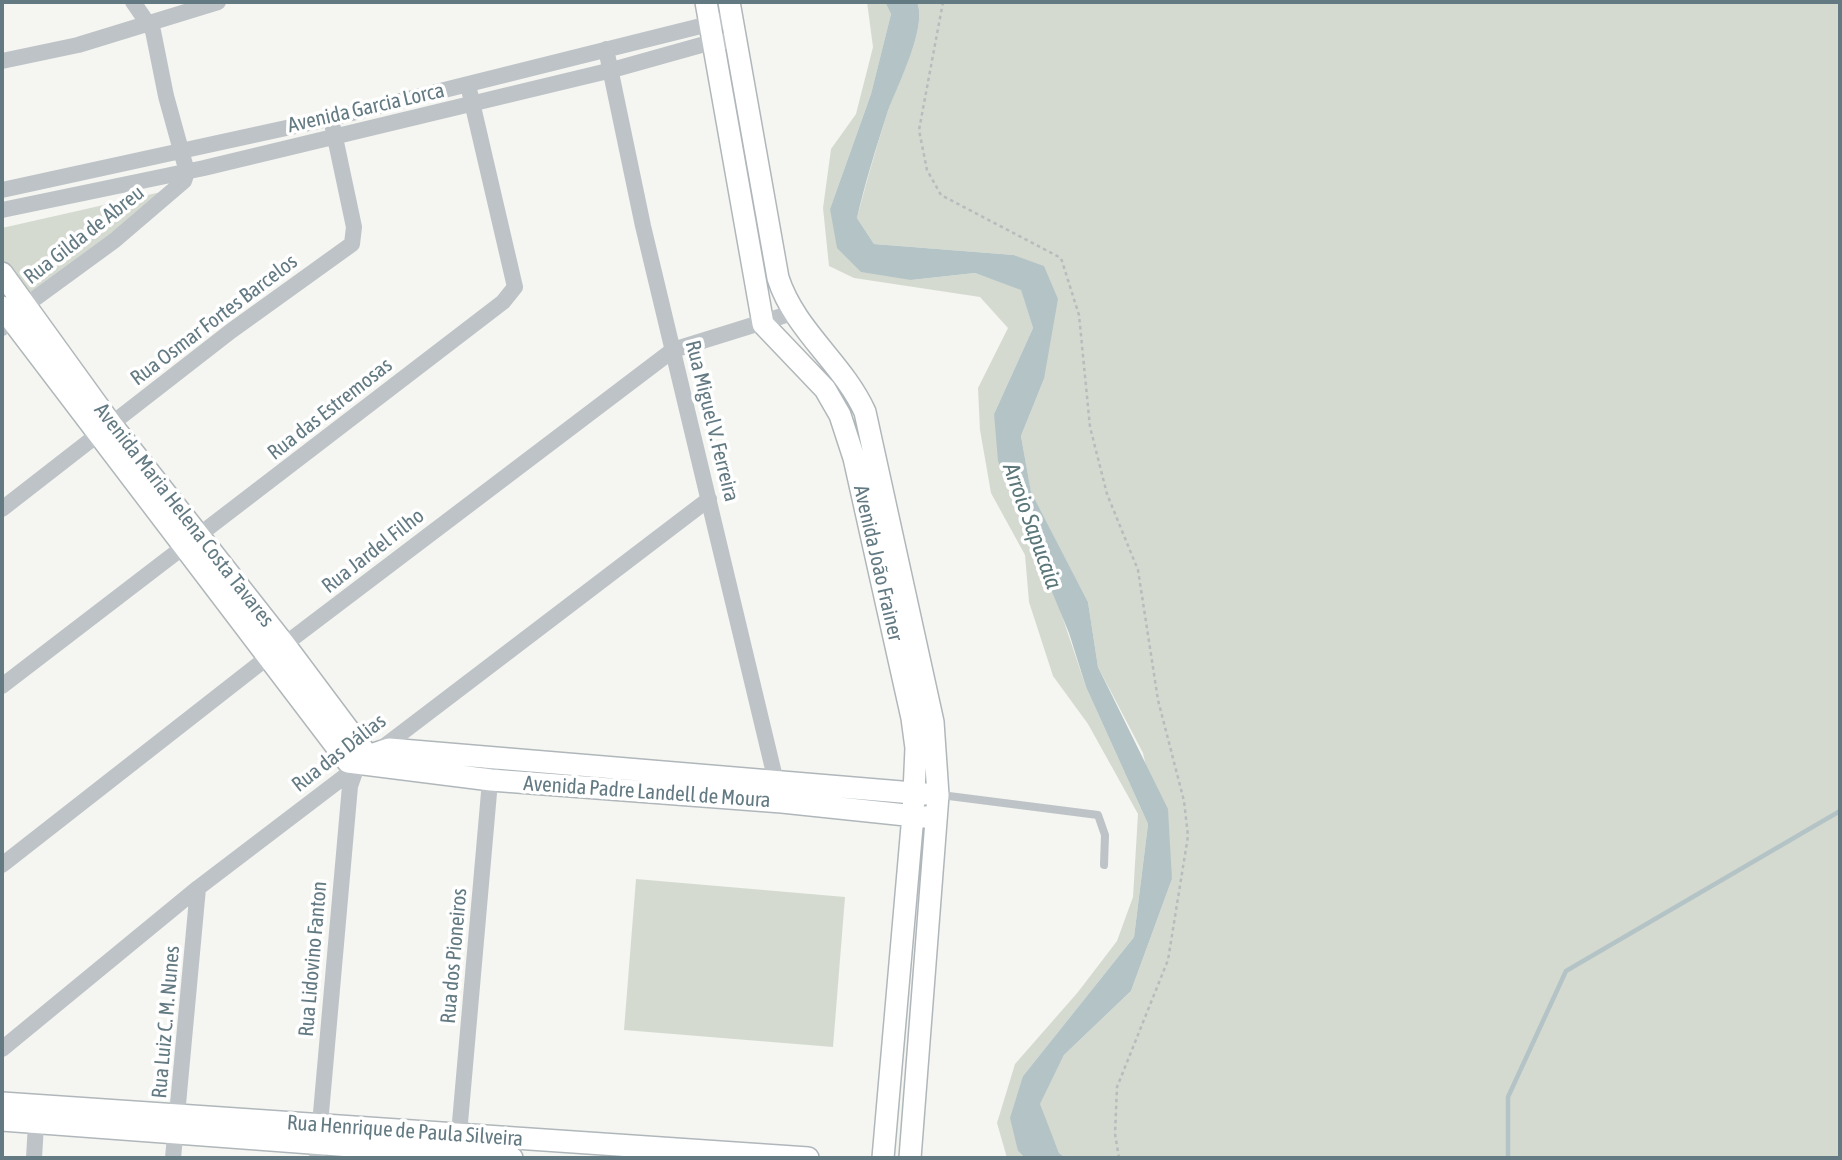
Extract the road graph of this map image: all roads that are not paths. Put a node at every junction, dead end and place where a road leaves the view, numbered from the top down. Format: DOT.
graph roads {
  1 [pos="133,2"];
  2 [pos="218,2"];
  3 [pos="706,2"];
  4 [pos="731,10"];
  5 [pos="148,21"];
  6 [pos="711,33"];
  7 [pos="738,40"];
  8 [pos="606,49"];
  9 [pos="2,61"];
  10 [pos="611,70"];
  11 [pos="468,85"];
  12 [pos="472,104"];
  13 [pos="332,118"];
  14 [pos="334,137"];
  15 [pos="180,153"];
  16 [pos="187,172"];
  17 [pos="2,190"];
  18 [pos="2,210"];
  19 [pos="2,273"];
  20 [pos="792,313"];
  21 [pos="10,315"];
  22 [pos="763,324"];
  23 [pos="673,350"];
  24 [pos="104,430"];
  25 [pos="709,499"];
  26 [pos="2,509"];
  27 [pos="192,540"];
  28 [pos="277,651"];
  29 [pos="2,686"];
  30 [pos="491,758"];
  31 [pos="363,761"];
  32 [pos="775,779"];
  33 [pos="491,780"];
  34 [pos="913,793"];
  35 [pos="938,795"];
  36 [pos="782,802"];
  37 [pos="913,815"];
  38 [pos="937,819"];
  39 [pos="2,865"];
  40 [pos="1104,865"];
  41 [pos="198,888"];
  42 [pos="2,1049"];
  43 [pos="2,1103"];
  44 [pos="2,1120"];
  45 [pos="36,1124"];
  46 [pos="177,1125"];
  47 [pos="318,1143"];
  48 [pos="458,1149"];
  49 [pos="548,1149"];
  50 [pos="600,1151"];
  51 [pos="34,1158"];
  52 [pos="173,1158"];
  53 [pos="512,1158"];
  54 [pos="808,1158"];
  55 [pos="883,1158"];
  56 [pos="910,1158"];
  1 -- 5 [label="street"];
  2 -- 5 [label="street"];
  3 -- 6 [label="street"];
  4 -- 6 [label="street, Avenida Garcia Lorca"];
  4 -- 7 [label="street, Avenida João Frainer"];
  5 -- 9 [label="street"];
  5 -- 15 [label="street"];
  6 -- 7 [label="street, Avenida Garcia Lorca"];
  6 -- 8 [label="street, Avenida Garcia Lorca"];
  6 -- 10 [label="street, Avenida Garcia Lorca"];
  6 -- 22 [label="street"];
  7 -- 20 [label="street, Avenida João Frainer"];
  8 -- 10 [label="street, Rua Miguel V. Ferreira"];
  8 -- 11 [label="street, Avenida Garcia Lorca"];
  10 -- 12 [label="street, Avenida Garcia Lorca"];
  10 -- 23 [label="street, Rua Miguel V. Ferreira"];
  11 -- 12 [label="street, Rua das Estremosas"];
  11 -- 13 [label="street, Avenida Garcia Lorca"];
  12 -- 14 [label="street, Avenida Garcia Lorca"];
  12 -- 27 [label="street, Rua das Estremosas"];
  13 -- 14 [label="street, Rua Osmar Fortes Barcelos"];
  13 -- 15 [label="street, Avenida Garcia Lorca"];
  14 -- 16 [label="street, Avenida Garcia Lorca"];
  14 -- 24 [label="street, Rua Osmar Fortes Barcelos"];
  15 -- 16 [label="street"];
  15 -- 17 [label="street, Avenida Garcia Lorca"];
  16 -- 18 [label="street, Avenida Garcia Lorca"];
  16 -- 21 [label="street, Rua Gilda de Abreu"];
  19 -- 21 [label="street, Avenida Maria Helena Costa Tavares"];
  20 -- 22 [label="street, Rua Jardel Filho"];
  20 -- 35 [label="street, Avenida João Frainer"];
  21 -- 24 [label="street, Avenida Maria Helena Costa Tavares"];
  22 -- 23 [label="street, Rua Jardel Filho"];
  22 -- 34 [label="street, Avenida João Frainer"];
  23 -- 25 [label="street, Rua Miguel V. Ferreira"];
  23 -- 28 [label="street, Rua Jardel Filho"];
  24 -- 26 [label="street, Rua Osmar Fortes Barcelos"];
  24 -- 27 [label="street, Avenida Maria Helena Costa Tavares"];
  25 -- 31 [label="street, Rua das Dálias"];
  25 -- 32 [label="street, Rua Miguel V. Ferreira"];
  27 -- 28 [label="street, Avenida Maria Helena Costa Tavares"];
  27 -- 29 [label="street, Rua das Estremosas"];
  28 -- 31 [label="street, Avenida Maria Helena Costa Tavares"];
  28 -- 39 [label="street, Rua Jardel Filho"];
  30 -- 31 [label="street, Avenida Padre Landell de Moura"];
  30 -- 32 [label="street, Avenida Padre Landell de Moura"];
  30 -- 33 [label="street, Rua dos Pioneiros"];
  31 -- 33 [label="street, Avenida Padre Landell de Moura"];
  31 -- 41 [label="street, Rua das Dálias"];
  31 -- 47 [label="street, Rua Lidovino Fanton"];
  32 -- 34 [label="street, Avenida Padre Landell de Moura"];
  32 -- 36 [label="street, Rua Miguel V. Ferreira"];
  33 -- 36 [label="street, Avenida Padre Landell de Moura"];
  33 -- 48 [label="street, Rua dos Pioneiros"];
  34 -- 35 [label="street, Avenida Padre Landell de Moura"];
  34 -- 37 [label="street, Avenida João Frainer"];
  35 -- 38 [label="street, Avenida João Frainer"];
  35 -- 40 [label="lane"];
  36 -- 37 [label="street, Avenida Padre Landell de Moura"];
  37 -- 38 [label="street, Avenida Padre Landell de Moura"];
  37 -- 55 [label="street, Avenida João Frainer"];
  38 -- 56 [label="street, Avenida João Frainer"];
  41 -- 42 [label="street, Rua das Dálias"];
  41 -- 46 [label="street, Rua Luiz C. M. Nunes"];
  43 -- 46 [label="street, Rua Henrique de Paula Silveira"];
  44 -- 45 [label="street, Rua Henrique de Paula Silveira"];
  45 -- 46 [label="street, Rua Henrique de Paula Silveira"];
  45 -- 51 [label="street"];
  46 -- 47 [label="street, Rua Henrique de Paula Silveira"];
  46 -- 52 [label="street, Rua Luiz C. M. Nunes"];
  47 -- 48 [label="street, Rua Henrique de Paula Silveira"];
  48 -- 49 [label="street, Rua Henrique de Paula Silveira"];
  48 -- 53 [label="street, Rua Henrique de Paula Silveira"];
  49 -- 50 [label="street, Rua Henrique de Paula Silveira"];
  50 -- 54 [label="street, Rua Henrique de Paula Silveira"];
}
